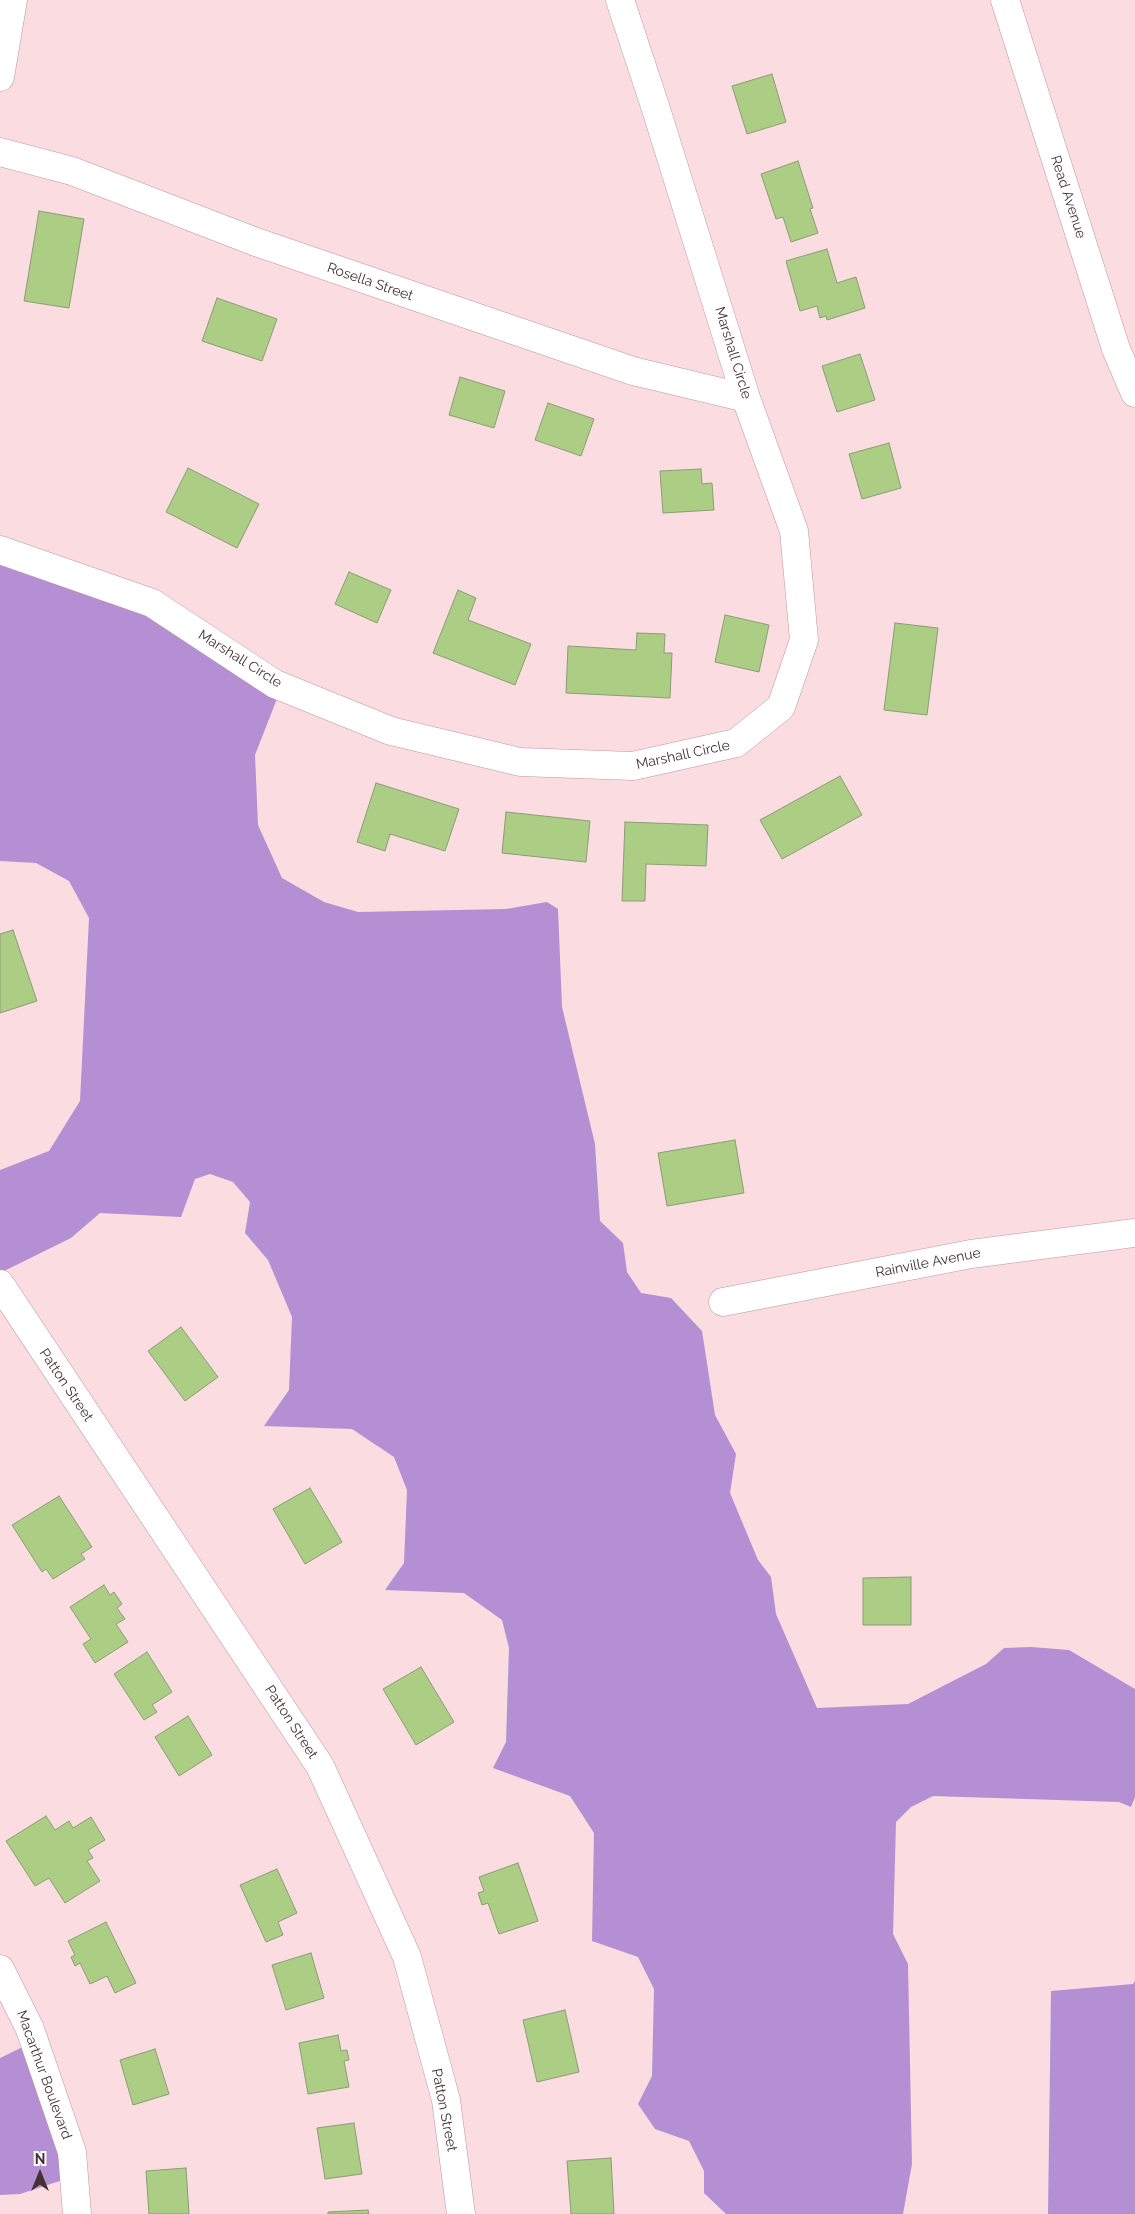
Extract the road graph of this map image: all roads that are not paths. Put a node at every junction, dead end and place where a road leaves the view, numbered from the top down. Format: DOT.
graph roads {
  1 [pos="13,0"];
  2 [pos="620,0"];
  3 [pos="1005,0"];
  4 [pos="0,77"];
  5 [pos="0,152"];
  6 [pos="1126,344"];
  7 [pos="1135,393"];
  8 [pos="746,398"];
  9 [pos="0,550"];
  10 [pos="1135,1233"];
  11 [pos="0,1284"];
  12 [pos="723,1302"];
  13 [pos="0,1969"];
  14 [pos="77,2214"];
  15 [pos="461,2214"];
  1 -- 4 [label="street"];
  2 -- 8 [label="street, Marshall Circle"];
  3 -- 6 [label="street, Read Avenue"];
  5 -- 8 [label="street, Rosella Street"];
  6 -- 7 [label="street, Read Avenue"];
  8 -- 9 [label="street, Marshall Circle"];
  10 -- 12 [label="street, Rainville Avenue"];
  11 -- 15 [label="street, Patton Street"];
  13 -- 14 [label="street, Macarthur Boulevard"];
}
